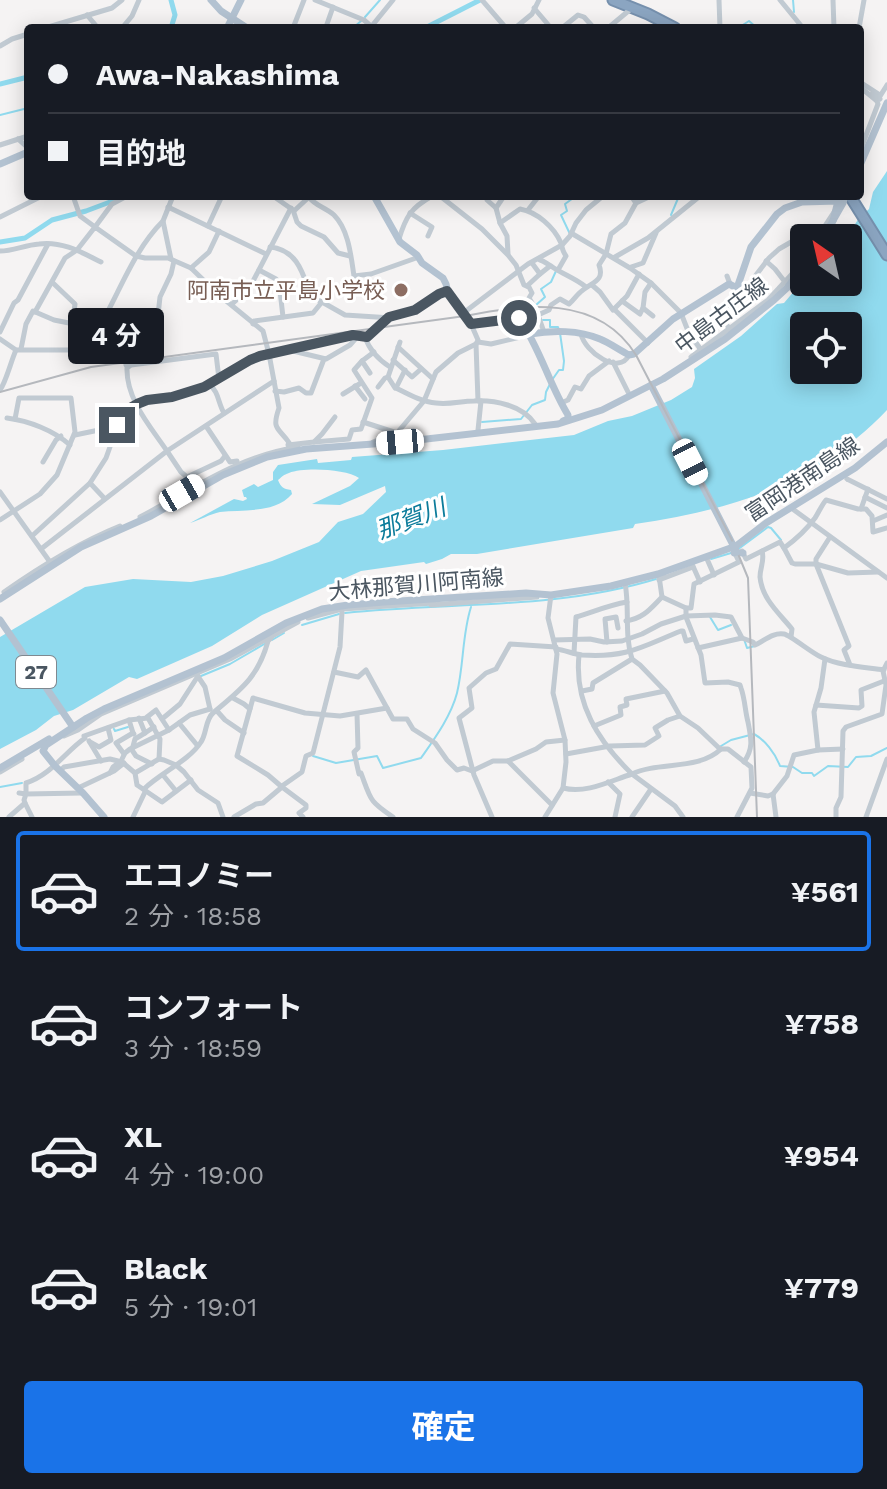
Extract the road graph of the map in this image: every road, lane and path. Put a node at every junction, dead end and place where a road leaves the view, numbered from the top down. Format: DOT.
graph roads {
  1 [pos="122,0"];
  2 [pos="139,0"];
  3 [pos="211,0"];
  4 [pos="241,0"];
  5 [pos="304,0"];
  6 [pos="315,0"];
  7 [pos="393,0"];
  8 [pos="539,0"];
  9 [pos="613,0"];
  10 [pos="719,0"];
  11 [pos="780,0"];
  12 [pos="833,0"];
  13 [pos="864,0"];
  14 [pos="483,2"];
  15 [pos="632,3"];
  16 [pos="333,7"];
  17 [pos="534,8"];
  18 [pos="87,15"];
  19 [pos="232,17"];
  20 [pos="58,24"];
  21 [pos="95,24"];
  22 [pos="125,24"];
  23 [pos="229,24"];
  24 [pos="242,24"];
  25 [pos="295,24"];
  26 [pos="327,24"];
  27 [pos="368,24"];
  28 [pos="373,24"];
  29 [pos="502,24"];
  30 [pos="520,24"];
  31 [pos="548,24"];
  32 [pos="567,24"];
  33 [pos="590,24"];
  34 [pos="612,24"];
  35 [pos="668,24"];
  36 [pos="675,24"];
  37 [pos="720,24"];
  38 [pos="800,24"];
  39 [pos="834,24"];
  40 [pos="860,24"];
  41 [pos="24,35"];
  42 [pos="0,46"];
  43 [pos="887,85"];
  44 [pos="864,87"];
  45 [pos="864,87"];
  46 [pos="882,100"];
  47 [pos="24,137"];
  48 [pos="18,139"];
  49 [pos="864,140"];
  50 [pos="0,145"];
  51 [pos="24,146"];
  52 [pos="24,152"];
  53 [pos="864,153"];
  54 [pos="0,164"];
  55 [pos="34,200"];
  56 [pos="74,200"];
  57 [pos="120,200"];
  58 [pos="171,200"];
  59 [pos="220,200"];
  60 [pos="278,200"];
  61 [pos="304,200"];
  62 [pos="311,200"];
  63 [pos="376,200"];
  64 [pos="424,200"];
  65 [pos="445,200"];
  66 [pos="487,200"];
  67 [pos="501,200"];
  68 [pos="536,200"];
  69 [pos="598,200"];
  70 [pos="634,200"];
  71 [pos="642,200"];
  72 [pos="695,200"];
  73 [pos="824,200"];
  74 [pos="845,200"];
  75 [pos="845,200"];
  76 [pos="848,200"];
  77 [pos="636,203"];
  78 [pos="168,207"];
  79 [pos="496,208"];
  80 [pos="292,210"];
  81 [pos="528,210"];
  82 [pos="410,213"];
  83 [pos="0,217"];
  84 [pos="163,221"];
  85 [pos="501,222"];
  86 [pos="828,224"];
  87 [pos="830,224"];
  88 [pos="208,226"];
  89 [pos="95,227"];
  90 [pos="219,231"];
  91 [pos="655,232"];
  92 [pos="571,233"];
  93 [pos="876,233"];
  94 [pos="428,236"];
  95 [pos="399,240"];
  96 [pos="790,243"];
  97 [pos="48,244"];
  98 [pos="562,245"];
  99 [pos="270,247"];
  100 [pos="887,247"];
  101 [pos="77,250"];
  102 [pos="0,251"];
  103 [pos="266,254"];
  104 [pos="606,254"];
  105 [pos="508,255"];
  106 [pos="887,255"];
  107 [pos="136,256"];
  108 [pos="350,256"];
  109 [pos="419,257"];
  110 [pos="614,258"];
  111 [pos="172,260"];
  112 [pos="539,260"];
  113 [pos="766,261"];
  114 [pos="101,262"];
  115 [pos="532,263"];
  116 [pos="550,266"];
  117 [pos="191,268"];
  118 [pos="630,268"];
  119 [pos="259,270"];
  120 [pos="558,270"];
  121 [pos="519,272"];
  122 [pos="540,274"];
  123 [pos="639,274"];
  124 [pos="756,275"];
  125 [pos="790,276"];
  126 [pos="785,282"];
  127 [pos="53,283"];
  128 [pos="651,283"];
  129 [pos="731,283"];
  130 [pos="790,284"];
  131 [pos="528,285"];
  132 [pos="589,286"];
  133 [pos="447,291"];
  134 [pos="622,301"];
  135 [pos="322,302"];
  136 [pos="232,304"];
  137 [pos="534,306"];
  138 [pos="643,308"];
  139 [pos="615,310"];
  140 [pos="35,312"];
  141 [pos="681,313"];
  142 [pos="462,314"];
  143 [pos="538,315"];
  144 [pos="653,316"];
  145 [pos="283,317"];
  146 [pos="389,317"];
  147 [pos="524,319"];
  148 [pos="74,324"];
  149 [pos="253,324"];
  150 [pos="471,324"];
  151 [pos="730,329"];
  152 [pos="0,332"];
  153 [pos="544,332"];
  154 [pos="530,334"];
  155 [pos="581,334"];
  156 [pos="94,335"];
  157 [pos="362,336"];
  158 [pos="0,339"];
  159 [pos="120,342"];
  160 [pos="477,343"];
  161 [pos="648,343"];
  162 [pos="18,349"];
  163 [pos="289,349"];
  164 [pos="701,350"];
  165 [pos="374,352"];
  166 [pos="269,354"];
  167 [pos="629,355"];
  168 [pos="324,359"];
  169 [pos="393,360"];
  170 [pos="362,361"];
  171 [pos="611,362"];
  172 [pos="127,366"];
  173 [pos="390,367"];
  174 [pos="421,369"];
  175 [pos="405,370"];
  176 [pos="370,373"];
  177 [pos="388,377"];
  178 [pos="219,379"];
  179 [pos="433,379"];
  180 [pos="274,381"];
  181 [pos="209,384"];
  182 [pos="358,384"];
  183 [pos="652,385"];
  184 [pos="378,387"];
  185 [pos="396,388"];
  186 [pos="0,390"];
  187 [pos="275,391"];
  188 [pos="343,394"];
  189 [pos="629,394"];
  190 [pos="365,399"];
  191 [pos="424,401"];
  192 [pos="480,401"];
  193 [pos="561,403"];
  194 [pos="137,404"];
  195 [pos="224,413"];
  196 [pos="335,417"];
  197 [pos="7,418"];
  198 [pos="569,418"];
  199 [pos="15,419"];
  200 [pos="363,422"];
  201 [pos="535,424"];
  202 [pos="558,424"];
  203 [pos="117,425"];
  204 [pos="206,426"];
  205 [pos="478,430"];
  206 [pos="397,433"];
  207 [pos="74,435"];
  208 [pos="61,436"];
  209 [pos="375,441"];
  210 [pos="314,442"];
  211 [pos="887,442"];
  212 [pos="290,444"];
  213 [pos="70,445"];
  214 [pos="365,445"];
  215 [pos="342,446"];
  216 [pos="167,451"];
  217 [pos="277,451"];
  218 [pos="225,456"];
  219 [pos="267,457"];
  220 [pos="247,460"];
  221 [pos="43,462"];
  222 [pos="845,477"];
  223 [pos="90,483"];
  224 [pos="869,490"];
  225 [pos="0,492"];
  226 [pos="182,493"];
  227 [pos="865,497"];
  228 [pos="105,499"];
  229 [pos="887,499"];
  230 [pos="802,502"];
  231 [pos="170,506"];
  232 [pos="887,508"];
  233 [pos="861,509"];
  234 [pos="794,510"];
  235 [pos="14,512"];
  236 [pos="887,515"];
  237 [pos="777,517"];
  238 [pos="0,520"];
  239 [pos="872,521"];
  240 [pos="811,523"];
  241 [pos="887,528"];
  242 [pos="32,536"];
  243 [pos="830,537"];
  244 [pos="736,547"];
  245 [pos="785,548"];
  246 [pos="41,549"];
  247 [pos="762,551"];
  248 [pos="66,557"];
  249 [pos="50,562"];
  250 [pos="700,562"];
  251 [pos="815,563"];
  252 [pos="667,571"];
  253 [pos="877,571"];
  254 [pos="714,575"];
  255 [pos="887,578"];
  256 [pos="659,580"];
  257 [pos="700,582"];
  258 [pos="625,583"];
  259 [pos="0,597"];
  260 [pos="550,597"];
  261 [pos="662,597"];
  262 [pos="627,602"];
  263 [pos="434,603"];
  264 [pos="602,609"];
  265 [pos="331,611"];
  266 [pos="314,612"];
  267 [pos="342,612"];
  268 [pos="686,612"];
  269 [pos="605,619"];
  270 [pos="0,620"];
  271 [pos="627,624"];
  272 [pos="618,628"];
  273 [pos="273,634"];
  274 [pos="791,637"];
  275 [pos="742,638"];
  276 [pos="576,639"];
  277 [pos="590,639"];
  278 [pos="627,639"];
  279 [pos="693,639"];
  280 [pos="606,642"];
  281 [pos="618,642"];
  282 [pos="556,645"];
  283 [pos="698,648"];
  284 [pos="577,654"];
  285 [pos="589,654"];
  286 [pos="603,655"];
  287 [pos="631,656"];
  288 [pos="825,659"];
  289 [pos="850,665"];
  290 [pos="884,669"];
  291 [pos="334,672"];
  292 [pos="197,675"];
  293 [pos="884,681"];
  294 [pos="582,691"];
  295 [pos="666,691"];
  296 [pos="233,698"];
  297 [pos="816,705"];
  298 [pos="387,708"];
  299 [pos="250,709"];
  300 [pos="213,711"];
  301 [pos="108,712"];
  302 [pos="357,714"];
  303 [pos="323,715"];
  304 [pos="680,716"];
  305 [pos="147,717"];
  306 [pos="139,718"];
  307 [pos="162,719"];
  308 [pos="129,720"];
  309 [pos="179,723"];
  310 [pos="115,725"];
  311 [pos="594,726"];
  312 [pos="154,727"];
  313 [pos="72,728"];
  314 [pos="108,728"];
  315 [pos="169,730"];
  316 [pos="145,733"];
  317 [pos="244,733"];
  318 [pos="134,736"];
  319 [pos="159,736"];
  320 [pos="86,739"];
  321 [pos="51,740"];
  322 [pos="565,740"];
  323 [pos="197,745"];
  324 [pos="608,747"];
  325 [pos="44,748"];
  326 [pos="132,748"];
  327 [pos="721,749"];
  328 [pos="843,749"];
  329 [pos="818,750"];
  330 [pos="566,754"];
  331 [pos="136,756"];
  332 [pos="159,759"];
  333 [pos="887,759"];
  334 [pos="101,761"];
  335 [pos="123,761"];
  336 [pos="508,761"];
  337 [pos="744,762"];
  338 [pos="152,764"];
  339 [pos="176,765"];
  340 [pos="57,769"];
  341 [pos="0,770"];
  342 [pos="472,771"];
  343 [pos="135,773"];
  344 [pos="632,774"];
  345 [pos="163,775"];
  346 [pos="191,780"];
  347 [pos="608,782"];
  348 [pos="282,786"];
  349 [pos="563,788"];
  350 [pos="651,789"];
  351 [pos="80,790"];
  352 [pos="145,790"];
  353 [pos="176,791"];
  354 [pos="19,793"];
  355 [pos="750,793"];
  356 [pos="26,794"];
  357 [pos="773,794"];
  358 [pos="25,803"];
  359 [pos="552,805"];
  360 [pos="9,817"];
  361 [pos="32,817"];
  362 [pos="104,817"];
  363 [pos="133,817"];
  364 [pos="223,817"];
  365 [pos="234,817"];
  366 [pos="303,817"];
  367 [pos="393,817"];
  368 [pos="492,817"];
  369 [pos="545,817"];
  370 [pos="615,817"];
  371 [pos="632,817"];
  372 [pos="683,817"];
  373 [pos="737,817"];
  374 [pos="776,817"];
  375 [pos="836,817"];
  376 [pos="866,817"];
  1 -- 18 [label="street"];
  2 -- 22 [label="street"];
  3 -- 19 [label="main road"];
  4 -- 19 [label="main road"];
  5 -- 25 [label="street"];
  6 -- 16 [label="street"];
  7 -- 28 [label="street"];
  8 -- 17 [label="street"];
  9 -- 15 [label="highway"];
  10 -- 37 [label="street"];
  11 -- 38 [label="street"];
  12 -- 39 [label="street"];
  13 -- 40 [label="street"];
  14 -- 29 [label="street"];
  15 -- 34 [label="street"];
  15 -- 35 [label="highway"];
  15 -- 36 [label="highway"];
  16 -- 26 [label="street"];
  16 -- 27 [label="street"];
  17 -- 30 [label="street"];
  17 -- 31 [label="street"];
  18 -- 20 [label="street"];
  18 -- 21 [label="street"];
  19 -- 23 [label="main road"];
  19 -- 24 [label="main road"];
  32 -- 33 [label="street"];
  41 -- 42 [label="street"];
  43 -- 46 [label="street"];
  44 -- 46 [label="street, bridge"];
  45 -- 46 [label="street"];
  46 -- 49 [label="street"];
  46 -- 53 [label="main road"];
  47 -- 48 [label="street"];
  48 -- 50 [label="street"];
  48 -- 51 [label="street"];
  52 -- 54 [label="main road"];
  55 -- 83 [label="street"];
  56 -- 89 [label="street"];
  57 -- 89 [label="street"];
  58 -- 78 [label="street"];
  59 -- 88 [label="street"];
  60 -- 80 [label="street"];
  61 -- 80 [label="street"];
  62 -- 108 [label="street"];
  63 -- 95 [label="main road"];
  64 -- 82 [label="street"];
  65 -- 105 [label="street"];
  66 -- 79 [label="street"];
  67 -- 79 [label="street"];
  68 -- 81 [label="street"];
  69 -- 92 [label="street"];
  70 -- 77 [label="street"];
  71 -- 77 [label="street"];
  72 -- 91 [label="street"];
  73 -- 129 [label="main road"];
  74 -- 87 [label="main road"];
  75 -- 86 [label="street"];
  76 -- 93 [label="highway"];
  77 -- 104 [label="street"];
  78 -- 84 [label="street"];
  78 -- 88 [label="street"];
  79 -- 85 [label="street"];
  80 -- 99 [label="street"];
  80 -- 108 [label="street"];
  81 -- 85 [label="street"];
  81 -- 98 [label="street"];
  82 -- 94 [label="street"];
  82 -- 95 [label="street"];
  84 -- 107 [label="street"];
  84 -- 111 [label="street"];
  85 -- 105 [label="street"];
  88 -- 90 [label="street"];
  89 -- 101 [label="street"];
  89 -- 107 [label="street"];
  90 -- 103 [label="street"];
  90 -- 117 [label="street"];
  91 -- 110 [label="street"];
  91 -- 118 [label="street"];
  92 -- 98 [label="street"];
  92 -- 104 [label="street"];
  93 -- 100 [label="highway"];
  93 -- 106 [label="highway"];
  95 -- 109 [label="main road"];
  96 -- 113 [label="street"];
  97 -- 101 [label="street"];
  97 -- 102 [label="street"];
  97 -- 152 [label="street"];
  98 -- 112 [label="street"];
  98 -- 120 [label="street"];
  99 -- 103 [label="street"];
  99 -- 135 [label="street"];
  101 -- 114 [label="street"];
  101 -- 127 [label="street"];
  103 -- 119 [label="street"];
  104 -- 110 [label="street"];
  104 -- 132 [label="street"];
  105 -- 121 [label="street"];
  107 -- 111 [label="street"];
  107 -- 156 [label="street"];
  108 -- 109 [label="street"];
  109 -- 133 [label="main road"];
  110 -- 118 [label="street"];
  111 -- 117 [label="street"];
  111 -- 159 [label="street"];
  112 -- 115 [label="street"];
  112 -- 116 [label="street"];
  113 -- 124 [label="street"];
  113 -- 126 [label="street"];
  115 -- 121 [label="street"];
  115 -- 122 [label="street"];
  116 -- 120 [label="street"];
  116 -- 122 [label="street"];
  117 -- 136 [label="street"];
  118 -- 123 [label="street"];
  119 -- 136 [label="street"];
  119 -- 145 [label="street"];
  120 -- 132 [label="street"];
  121 -- 131 [label="street"];
  121 -- 142 [label="street"];
  122 -- 131 [label="street"];
  123 -- 128 [label="street"];
  123 -- 134 [label="street"];
  125 -- 126 [label="street"];
  126 -- 151 [label="street"];
  127 -- 140 [label="street"];
  127 -- 148 [label="street"];
  128 -- 138 [label="street"];
  128 -- 141 [label="street"];
  129 -- 141 [label="main road"];
  129 -- 151 [label="street"];
  130 -- 183 [label="main road, 中島古庄線"];
  131 -- 137 [label="street"];
  132 -- 139 [label="street"];
  132 -- 143 [label="street"];
  133 -- 142 [label="main road"];
  133 -- 146 [label="street"];
  134 -- 138 [label="street"];
  134 -- 139 [label="street"];
  135 -- 145 [label="street"];
  135 -- 146 [label="street"];
  136 -- 149 [label="street"];
  138 -- 144 [label="street"];
  139 -- 161 [label="street"];
  140 -- 148 [label="street"];
  140 -- 162 [label="street"];
  141 -- 161 [label="main road"];
  141 -- 164 [label="street"];
  142 -- 150 [label="main road"];
  143 -- 147 [label="street"];
  143 -- 153 [label="street"];
  145 -- 149 [label="street"];
  146 -- 157 [label="street"];
  148 -- 156 [label="street"];
  149 -- 166 [label="street"];
  150 -- 154 [label="main road"];
  150 -- 160 [label="street"];
  151 -- 164 [label="street"];
  153 -- 154 [label="main road"];
  153 -- 155 [label="main road"];
  154 -- 160 [label="street"];
  154 -- 193 [label="main road"];
  155 -- 167 [label="main road"];
  155 -- 171 [label="street"];
  156 -- 159 [label="street"];
  156 -- 162 [label="street"];
  157 -- 163 [label="street"];
  157 -- 165 [label="street"];
  157 -- 168 [label="street"];
  158 -- 162 [label="street"];
  159 -- 172 [label="street"];
  160 -- 179 [label="street"];
  160 -- 192 [label="street"];
  161 -- 167 [label="main road"];
  162 -- 186 [label="street"];
  163 -- 166 [label="street"];
  163 -- 168 [label="street"];
  164 -- 183 [label="street"];
  165 -- 170 [label="street"];
  165 -- 173 [label="street"];
  166 -- 178 [label="street"];
  166 -- 180 [label="street"];
  167 -- 171 [label="street"];
  168 -- 187 [label="street"];
  169 -- 173 [label="street"];
  169 -- 174 [label="street"];
  169 -- 175 [label="street"];
  170 -- 176 [label="street"];
  170 -- 182 [label="street"];
  171 -- 189 [label="street"];
  171 -- 193 [label="street"];
  172 -- 178 [label="street"];
  172 -- 194 [label="street"];
  173 -- 177 [label="street"];
  174 -- 175 [label="street"];
  174 -- 179 [label="street"];
  175 -- 185 [label="street"];
  177 -- 184 [label="street"];
  177 -- 185 [label="street"];
  178 -- 181 [label="street"];
  179 -- 191 [label="street"];
  180 -- 187 [label="street"];
  180 -- 195 [label="street"];
  181 -- 194 [label="street"];
  181 -- 195 [label="street"];
  182 -- 188 [label="street"];
  182 -- 190 [label="street"];
  182 -- 200 [label="street"];
  183 -- 189 [label="street"];
  183 -- 202 [label="main road"];
  183 -- 244 [label="main road"];
  185 -- 191 [label="street"];
  187 -- 212 [label="street"];
  189 -- 198 [label="street"];
  191 -- 192 [label="street"];
  191 -- 206 [label="street"];
  192 -- 201 [label="street"];
  192 -- 205 [label="street"];
  193 -- 198 [label="main road"];
  194 -- 203 [label="street"];
  194 -- 216 [label="street"];
  195 -- 204 [label="street"];
  196 -- 210 [label="street"];
  197 -- 199 [label="street"];
  198 -- 201 [label="street"];
  198 -- 202 [label="main road"];
  199 -- 207 [label="street"];
  199 -- 208 [label="street"];
  200 -- 206 [label="street"];
  200 -- 210 [label="street"];
  201 -- 205 [label="street"];
  202 -- 214 [label="main road"];
  203 -- 207 [label="street"];
  203 -- 223 [label="street"];
  204 -- 216 [label="street"];
  204 -- 218 [label="street"];
  205 -- 209 [label="street"];
  206 -- 209 [label="street"];
  207 -- 213 [label="street"];
  208 -- 213 [label="street"];
  208 -- 221 [label="street"];
  209 -- 214 [label="street"];
  209 -- 215 [label="street"];
  210 -- 212 [label="street"];
  211 -- 222 [label="main road, 富岡港南島線"];
  212 -- 217 [label="street"];
  213 -- 235 [label="street"];
  214 -- 215 [label="main road"];
  215 -- 217 [label="street"];
  215 -- 219 [label="main road"];
  216 -- 218 [label="street"];
  216 -- 228 [label="street"];
  217 -- 219 [label="street"];
  217 -- 220 [label="street"];
  218 -- 220 [label="street"];
  219 -- 231 [label="main road"];
  220 -- 226 [label="street"];
  222 -- 224 [label="street"];
  222 -- 230 [label="main road, 富岡港南島線"];
  223 -- 228 [label="street"];
  223 -- 242 [label="street"];
  224 -- 227 [label="street"];
  224 -- 229 [label="street"];
  225 -- 235 [label="street"];
  226 -- 231 [label="street"];
  226 -- 249 [label="street"];
  227 -- 232 [label="street"];
  227 -- 233 [label="street"];
  228 -- 246 [label="street"];
  230 -- 234 [label="street"];
  230 -- 237 [label="main road, 富岡港南島線"];
  231 -- 248 [label="main road"];
  233 -- 239 [label="street"];
  233 -- 240 [label="street"];
  234 -- 237 [label="street"];
  234 -- 240 [label="street"];
  235 -- 238 [label="street"];
  235 -- 242 [label="street"];
  236 -- 239 [label="street"];
  237 -- 244 [label="main road, 富岡港南島線"];
  239 -- 241 [label="street"];
  240 -- 243 [label="street"];
  240 -- 245 [label="street"];
  242 -- 246 [label="street"];
  243 -- 251 [label="street"];
  243 -- 253 [label="street"];
  244 -- 247 [label="street"];
  244 -- 250 [label="main road, 大林那賀川阿南線"];
  244 -- 254 [label="street"];
  245 -- 247 [label="street"];
  245 -- 251 [label="street"];
  246 -- 249 [label="street"];
  247 -- 274 [label="street"];
  248 -- 249 [label="street"];
  248 -- 259 [label="main road"];
  249 -- 259 [label="street"];
  250 -- 252 [label="main road, 大林那賀川阿南線"];
  250 -- 254 [label="street"];
  250 -- 256 [label="street"];
  250 -- 257 [label="street"];
  251 -- 253 [label="street"];
  251 -- 289 [label="street"];
  252 -- 256 [label="street"];
  252 -- 258 [label="main road, 大林那賀川阿南線"];
  253 -- 255 [label="street"];
  254 -- 257 [label="street"];
  256 -- 261 [label="street"];
  257 -- 268 [label="street"];
  258 -- 260 [label="main road, 大林那賀川阿南線"];
  258 -- 262 [label="street"];
  260 -- 263 [label="street"];
  260 -- 266 [label="main road, 大林那賀川阿南線"];
  260 -- 282 [label="street"];
  261 -- 268 [label="street"];
  261 -- 271 [label="street"];
  262 -- 264 [label="street"];
  262 -- 271 [label="street"];
  263 -- 265 [label="street"];
  263 -- 267 [label="street"];
  264 -- 269 [label="street"];
  264 -- 276 [label="street"];
  265 -- 266 [label="street"];
  265 -- 267 [label="street"];
  265 -- 273 [label="street"];
  266 -- 313 [label="main road, 大林那賀川阿南線"];
  267 -- 291 [label="street"];
  268 -- 275 [label="street"];
  268 -- 278 [label="street"];
  268 -- 279 [label="street"];
  269 -- 272 [label="street"];
  269 -- 280 [label="street"];
  270 -- 313 [label="main road, 27"];
  271 -- 272 [label="street"];
  271 -- 278 [label="street"];
  272 -- 281 [label="street"];
  273 -- 292 [label="street"];
  273 -- 296 [label="street"];
  274 -- 275 [label="street"];
  274 -- 288 [label="street"];
  275 -- 283 [label="street"];
  276 -- 277 [label="street"];
  276 -- 282 [label="street"];
  276 -- 284 [label="street"];
  277 -- 280 [label="street"];
  277 -- 285 [label="street"];
  278 -- 281 [label="street"];
  278 -- 287 [label="street"];
  279 -- 283 [label="street"];
  279 -- 287 [label="street"];
  280 -- 281 [label="street"];
  280 -- 286 [label="street"];
  282 -- 284 [label="street"];
  282 -- 322 [label="street"];
  282 -- 342 [label="street"];
  283 -- 337 [label="street"];
  284 -- 285 [label="street"];
  284 -- 294 [label="street"];
  285 -- 286 [label="street"];
  286 -- 287 [label="street"];
  287 -- 294 [label="street"];
  287 -- 295 [label="street"];
  288 -- 289 [label="street"];
  288 -- 297 [label="street"];
  289 -- 290 [label="street"];
  290 -- 293 [label="street"];
  291 -- 298 [label="street"];
  291 -- 303 [label="street"];
  292 -- 300 [label="street"];
  292 -- 301 [label="street"];
  292 -- 307 [label="street"];
  293 -- 297 [label="street"];
  293 -- 328 [label="street"];
  294 -- 311 [label="street"];
  295 -- 304 [label="street"];
  295 -- 311 [label="street"];
  296 -- 299 [label="street"];
  296 -- 300 [label="street"];
  297 -- 329 [label="street"];
  298 -- 302 [label="street"];
  298 -- 342 [label="street"];
  299 -- 303 [label="street"];
  299 -- 317 [label="street"];
  300 -- 309 [label="street"];
  300 -- 317 [label="street"];
  300 -- 323 [label="street"];
  301 -- 310 [label="street"];
  301 -- 313 [label="street"];
  302 -- 303 [label="street"];
  302 -- 367 [label="street"];
  303 -- 348 [label="street"];
  304 -- 324 [label="street"];
  304 -- 327 [label="street"];
  305 -- 306 [label="street"];
  305 -- 307 [label="street"];
  305 -- 312 [label="street"];
  306 -- 308 [label="street"];
  306 -- 316 [label="street"];
  307 -- 315 [label="street"];
  308 -- 310 [label="street"];
  308 -- 318 [label="street"];
  309 -- 315 [label="street"];
  309 -- 323 [label="street"];
  310 -- 314 [label="street"];
  311 -- 324 [label="street"];
  312 -- 316 [label="street"];
  312 -- 319 [label="street"];
  313 -- 320 [label="street"];
  313 -- 321 [label="main road"];
  313 -- 321 [label="street"];
  314 -- 320 [label="street"];
  314 -- 320 [label="street"];
  315 -- 319 [label="street"];
  316 -- 318 [label="street"];
  317 -- 348 [label="street"];
  318 -- 326 [label="street"];
  318 -- 335 [label="street"];
  319 -- 326 [label="street"];
  319 -- 332 [label="street"];
  320 -- 334 [label="street"];
  320 -- 340 [label="street"];
  321 -- 325 [label="main road"];
  321 -- 341 [label="main road"];
  322 -- 330 [label="street"];
  322 -- 336 [label="street"];
  323 -- 339 [label="street"];
  324 -- 330 [label="street"];
  324 -- 344 [label="street"];
  325 -- 340 [label="main road"];
  325 -- 341 [label="street"];
  326 -- 331 [label="street"];
  326 -- 335 [label="street"];
  327 -- 337 [label="street"];
  327 -- 344 [label="street"];
  328 -- 329 [label="street"];
  328 -- 375 [label="street"];
  329 -- 357 [label="street"];
  330 -- 349 [label="street"];
  331 -- 335 [label="street"];
  331 -- 338 [label="street"];
  332 -- 338 [label="street"];
  332 -- 339 [label="street"];
  333 -- 376 [label="street"];
  334 -- 335 [label="street"];
  334 -- 340 [label="street"];
  335 -- 343 [label="street"];
  335 -- 351 [label="street"];
  336 -- 342 [label="street"];
  336 -- 359 [label="street"];
  337 -- 355 [label="street"];
  338 -- 343 [label="street"];
  339 -- 345 [label="street"];
  339 -- 346 [label="street"];
  340 -- 351 [label="main road"];
  340 -- 356 [label="street"];
  342 -- 368 [label="street"];
  343 -- 352 [label="street"];
  344 -- 347 [label="street"];
  344 -- 350 [label="street"];
  345 -- 352 [label="street"];
  345 -- 353 [label="street"];
  346 -- 353 [label="street"];
  346 -- 364 [label="street"];
  347 -- 349 [label="street"];
  347 -- 370 [label="street"];
  348 -- 365 [label="street"];
  348 -- 366 [label="street"];
  349 -- 359 [label="street"];
  350 -- 371 [label="street"];
  350 -- 372 [label="street"];
  351 -- 356 [label="street"];
  351 -- 362 [label="main road"];
  352 -- 353 [label="street"];
  352 -- 363 [label="street"];
  354 -- 356 [label="street"];
  355 -- 357 [label="street"];
  355 -- 373 [label="street"];
  356 -- 358 [label="street"];
  357 -- 374 [label="street"];
  358 -- 360 [label="street"];
  358 -- 361 [label="street"];
  359 -- 369 [label="street"];
}
